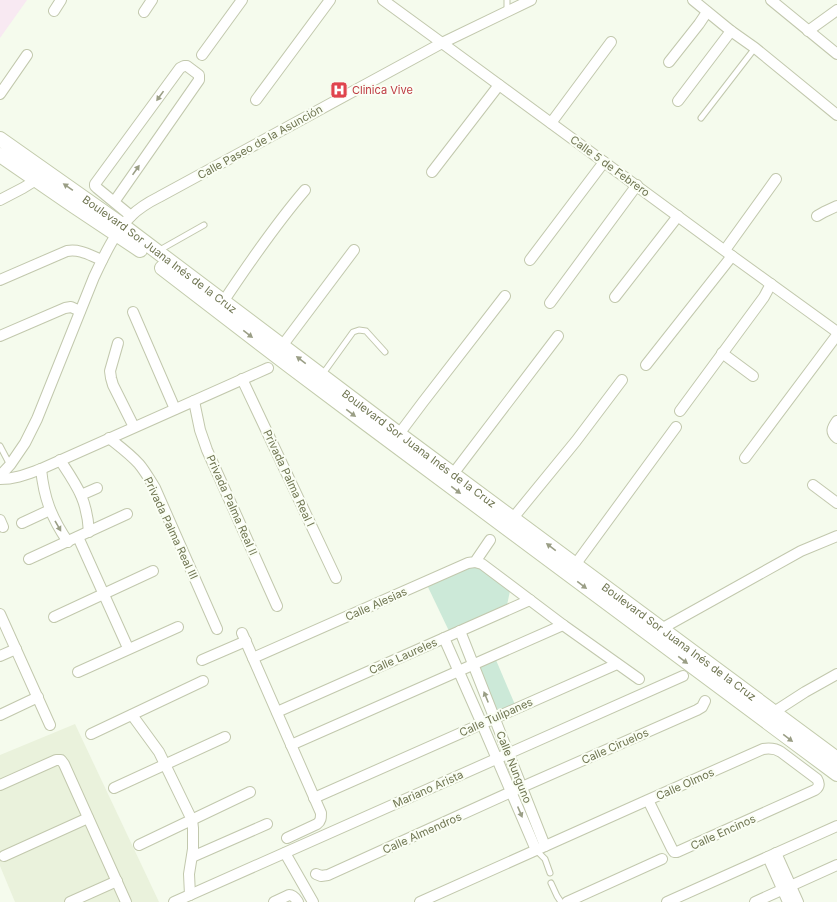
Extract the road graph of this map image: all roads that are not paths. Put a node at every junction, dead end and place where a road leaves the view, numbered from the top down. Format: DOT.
graph roads {
  1 [pos="61,0"];
  2 [pos="152,0"];
  3 [pos="242,0"];
  4 [pos="330,0"];
  5 [pos="383,0"];
  6 [pos="507,0"];
  7 [pos="531,0"];
  8 [pos="693,0"];
  9 [pos="771,0"];
  10 [pos="837,10"];
  11 [pos="54,11"];
  12 [pos="144,12"];
  13 [pos="507,12"];
  14 [pos="707,12"];
  15 [pos="731,30"];
  16 [pos="808,31"];
  17 [pos="611,42"];
  18 [pos="442,43"];
  19 [pos="755,48"];
  20 [pos="837,54"];
  21 [pos="27,55"];
  22 [pos="202,55"];
  23 [pos="669,62"];
  24 [pos="499,85"];
  25 [pos="0,94"];
  26 [pos="256,100"];
  27 [pos="678,101"];
  28 [pos="837,115"];
  29 [pos="701,118"];
  30 [pos="550,123"];
  31 [pos="0,139"];
  32 [pos="0,155"];
  33 [pos="604,162"];
  34 [pos="432,172"];
  35 [pos="776,179"];
  36 [pos="36,180"];
  37 [pos="637,186"];
  38 [pos="305,190"];
  39 [pos="0,200"];
  40 [pos="114,202"];
  41 [pos="837,206"];
  42 [pos="678,216"];
  43 [pos="817,216"];
  44 [pos="123,225"];
  45 [pos="204,225"];
  46 [pos="354,250"];
  47 [pos="157,251"];
  48 [pos="729,253"];
  49 [pos="102,260"];
  50 [pos="530,260"];
  51 [pos="0,280"];
  52 [pos="771,284"];
  53 [pos="504,296"];
  54 [pos="615,297"];
  55 [pos="223,302"];
  56 [pos="550,303"];
  57 [pos="80,311"];
  58 [pos="133,312"];
  59 [pos="837,333"];
  60 [pos="0,336"];
  61 [pos="558,336"];
  62 [pos="118,343"];
  63 [pos="282,346"];
  64 [pos="385,352"];
  65 [pos="722,353"];
  66 [pos="646,365"];
  67 [pos="268,368"];
  68 [pos="322,376"];
  69 [pos="753,376"];
  70 [pos="242,379"];
  71 [pos="622,380"];
  72 [pos="194,401"];
  73 [pos="175,409"];
  74 [pos="680,411"];
  75 [pos="837,421"];
  76 [pos="676,426"];
  77 [pos="134,427"];
  78 [pos="399,434"];
  79 [pos="109,438"];
  80 [pos="837,438"];
  81 [pos="0,446"];
  82 [pos="745,458"];
  83 [pos="60,460"];
  84 [pos="10,465"];
  85 [pos="41,469"];
  86 [pos="453,474"];
  87 [pos="0,478"];
  88 [pos="813,485"];
  89 [pos="97,488"];
  90 [pos="81,495"];
  91 [pos="837,503"];
  92 [pos="50,510"];
  93 [pos="127,514"];
  94 [pos="513,518"];
  95 [pos="22,523"];
  96 [pos="89,532"];
  97 [pos="837,536"];
  98 [pos="78,537"];
  99 [pos="490,540"];
  100 [pos="68,542"];
  101 [pos="29,559"];
  102 [pos="475,562"];
  103 [pos="575,565"];
  104 [pos="153,571"];
  105 [pos="336,578"];
  106 [pos="104,594"];
  107 [pos="530,600"];
  108 [pos="277,606"];
  109 [pos="0,614"];
  110 [pos="54,617"];
  111 [pos="563,625"];
  112 [pos="178,626"];
  113 [pos="217,629"];
  114 [pos="661,629"];
  115 [pos="460,631"];
  116 [pos="444,638"];
  117 [pos="128,648"];
  118 [pos="16,649"];
  119 [pos="0,656"];
  120 [pos="253,658"];
  121 [pos="202,660"];
  122 [pos="618,664"];
  123 [pos="466,668"];
  124 [pos="78,672"];
  125 [pos="837,674"];
  126 [pos="683,676"];
  127 [pos="639,679"];
  128 [pos="203,681"];
  129 [pos="38,697"];
  130 [pos="705,701"];
  131 [pos="277,712"];
  132 [pos="774,712"];
  133 [pos="132,714"];
  134 [pos="0,715"];
  135 [pos="494,718"];
  136 [pos="482,724"];
  137 [pos="50,725"];
  138 [pos="91,734"];
  139 [pos="225,737"];
  140 [pos="291,745"];
  141 [pos="509,754"];
  142 [pos="497,759"];
  143 [pos="837,759"];
  144 [pos="166,764"];
  145 [pos="837,774"];
  146 [pos="818,782"];
  147 [pos="0,785"];
  148 [pos="522,787"];
  149 [pos="114,788"];
  150 [pos="250,792"];
  151 [pos="511,792"];
  152 [pos="314,798"];
  153 [pos="648,800"];
  154 [pos="88,818"];
  155 [pos="192,820"];
  156 [pos="267,824"];
  157 [pos="837,826"];
  158 [pos="287,838"];
  159 [pos="139,845"];
  160 [pos="546,846"];
  161 [pos="536,850"];
  162 [pos="284,852"];
  163 [pos="193,854"];
  164 [pos="772,855"];
  165 [pos="4,856"];
  166 [pos="544,859"];
  167 [pos="662,859"];
  168 [pos="837,865"];
  169 [pos="550,873"];
  170 [pos="319,875"];
  171 [pos="117,881"];
  172 [pos="551,883"];
  173 [pos="786,887"];
  174 [pos="193,894"];
  175 [pos="557,899"];
  176 [pos="70,902"];
  177 [pos="126,902"];
  178 [pos="174,902"];
  179 [pos="274,902"];
  180 [pos="298,902"];
  181 [pos="313,902"];
  182 [pos="420,902"];
  183 [pos="561,902"];
  184 [pos="567,902"];
  185 [pos="667,902"];
  186 [pos="755,902"];
  187 [pos="788,902"];
  188 [pos="798,902"];
  1 -- 11 [label="street"];
  2 -- 12 [label="street"];
  3 -- 22 [label="street"];
  4 -- 26 [label="street"];
  5 -- 18 [label="street, Calle 5 de Febrero"];
  6 -- 13 [label="lane"];
  7 -- 13 [label="street, Calle Paseo de la Asunción"];
  8 -- 14 [label="street"];
  9 -- 16 [label="street"];
  10 -- 16 [label="street"];
  13 -- 18 [label="street, Calle Paseo de la Asunción"];
  14 -- 15 [label="street"];
  14 -- 23 [label="street"];
  15 -- 19 [label="street"];
  15 -- 27 [label="street"];
  16 -- 20 [label="street"];
  17 -- 30 [label="street"];
  18 -- 24 [label="street, Calle 5 de Febrero"];
  18 -- 44 [label="street, Calle Paseo de la Asunción"];
  19 -- 28 [label="street"];
  19 -- 29 [label="lane"];
  21 -- 25 [label="street"];
  24 -- 30 [label="street, Calle 5 de Febrero"];
  24 -- 34 [label="street"];
  30 -- 33 [label="street, Calle 5 de Febrero"];
  44 -- 31 [label="main road, Boulevard Sor Juana Inés de la Cruz, one-way"];
  32 -- 36 [label="main road, Boulevard Sor Juana Inés de la Cruz"];
  33 -- 37 [label="street, Calle 5 de Febrero"];
  33 -- 50 [label="street"];
  35 -- 48 [label="street"];
  36 -- 39 [label="street"];
  36 -- 44 [label="main road, Boulevard Sor Juana Inés de la Cruz"];
  37 -- 42 [label="street, Calle 5 de Febrero"];
  37 -- 56 [label="street"];
  38 -- 55 [label="street"];
  40 -- 40 [label="street, one-way"];
  40 -- 44 [label="street"];
  41 -- 43 [label="street"];
  42 -- 48 [label="street, Calle 5 de Febrero"];
  42 -- 54 [label="street"];
  44 -- 47 [label="main road, Boulevard Sor Juana Inés de la Cruz"];
  44 -- 49 [label="street, Calle Paseo de la Asunción"];
  44 -- 145 [label="main road, Boulevard Sor Juana Inés de la Cruz, one-way"];
  45 -- 47 [label="lane"];
  46 -- 63 [label="street"];
  47 -- 55 [label="main road, Boulevard Sor Juana Inés de la Cruz"];
  48 -- 52 [label="street, Calle 5 de Febrero"];
  48 -- 66 [label="street"];
  49 -- 51 [label="street"];
  49 -- 57 [label="street, Calle Paseo de la Asunción"];
  52 -- 59 [label="street, Calle 5 de Febrero"];
  52 -- 65 [label="street"];
  53 -- 78 [label="street"];
  55 -- 63 [label="main road, Boulevard Sor Juana Inés de la Cruz"];
  57 -- 60 [label="street"];
  57 -- 84 [label="street, Calle Paseo de la Asunción"];
  58 -- 73 [label="street"];
  59 -- 82 [label="street"];
  61 -- 86 [label="street"];
  62 -- 77 [label="street"];
  68 -- 63 [label="main road, Boulevard Sor Juana Inés de la Cruz, one-way"];
  64 -- 68 [label="lane"];
  65 -- 69 [label="street"];
  65 -- 74 [label="street"];
  67 -- 70 [label="street"];
  68 -- 78 [label="main road, Boulevard Sor Juana Inés de la Cruz"];
  70 -- 72 [label="street"];
  70 -- 105 [label="street, Privada Palma Real I"];
  71 -- 94 [label="street"];
  72 -- 73 [label="street"];
  72 -- 108 [label="street, Privada Palma Real II"];
  73 -- 77 [label="street"];
  75 -- 80 [label="street"];
  76 -- 103 [label="street"];
  77 -- 79 [label="street"];
  78 -- 86 [label="main road, Boulevard Sor Juana Inés de la Cruz"];
  79 -- 83 [label="street"];
  79 -- 113 [label="street, Privada Palma Real III"];
  81 -- 84 [label="lane"];
  83 -- 85 [label="street"];
  83 -- 90 [label="street"];
  84 -- 87 [label="street, Calle Paseo de la Asunción"];
  85 -- 87 [label="street"];
  85 -- 92 [label="street"];
  86 -- 94 [label="main road, Boulevard Sor Juana Inés de la Cruz"];
  88 -- 91 [label="street"];
  89 -- 90 [label="street"];
  90 -- 96 [label="street"];
  92 -- 95 [label="street"];
  92 -- 100 [label="street, one-way"];
  93 -- 96 [label="street"];
  103 -- 94 [label="main road, Boulevard Sor Juana Inés de la Cruz, one-way"];
  96 -- 98 [label="street"];
  97 -- 114 [label="street"];
  98 -- 100 [label="street"];
  98 -- 106 [label="street"];
  99 -- 102 [label="street"];
  100 -- 101 [label="street"];
  102 -- 107 [label="street"];
  102 -- 120 [label="street, Calle Alesias"];
  103 -- 114 [label="main road, Boulevard Sor Juana Inés de la Cruz"];
  104 -- 106 [label="street"];
  106 -- 110 [label="street"];
  106 -- 117 [label="street"];
  107 -- 111 [label="street"];
  107 -- 115 [label="street, Calle Laureles"];
  109 -- 118 [label="street"];
  111 -- 122 [label="street"];
  111 -- 123 [label="street"];
  112 -- 117 [label="street"];
  114 -- 132 [label="main road, Boulevard Sor Juana Inés de la Cruz"];
  115 -- 116 [label="street, Calle Laureles"];
  115 -- 123 [label="street, Calle Nunguno"];
  116 -- 123 [label="street, Calle Nunguno"];
  116 -- 131 [label="street, Calle Laureles"];
  117 -- 124 [label="street"];
  118 -- 119 [label="street"];
  118 -- 129 [label="street"];
  120 -- 121 [label="street"];
  120 -- 131 [label="street"];
  122 -- 127 [label="street"];
  122 -- 135 [label="street, Calle Tulipanes"];
  135 -- 123 [label="street, Calle Nunguno, one-way"];
  123 -- 136 [label="street, Calle Nunguno"];
  123 -- 140 [label="street"];
  125 -- 132 [label="street"];
  126 -- 141 [label="street, Mariano Arista"];
  128 -- 133 [label="street"];
  129 -- 134 [label="street"];
  129 -- 137 [label="street"];
  130 -- 148 [label="street, Calle Ciruelos"];
  131 -- 140 [label="street"];
  132 -- 143 [label="main road, Boulevard Sor Juana Inés de la Cruz"];
  133 -- 138 [label="street"];
  133 -- 144 [label="street"];
  135 -- 136 [label="street, Calle Tulipanes"];
  135 -- 141 [label="street, Calle Nunguno"];
  136 -- 142 [label="street, Calle Nunguno"];
  136 -- 152 [label="street, Calle Tulipanes"];
  139 -- 144 [label="street"];
  140 -- 152 [label="street"];
  141 -- 142 [label="street, Mariano Arista"];
  141 -- 148 [label="street, Calle Nunguno"];
  142 -- 151 [label="street, Calle Nunguno"];
  142 -- 162 [label="street, Mariano Arista"];
  144 -- 149 [label="street"];
  144 -- 155 [label="street"];
  146 -- 153 [label="street, Calle Olmos"];
  146 -- 153 [label="street, Calle Encinos"];
  147 -- 154 [label="street"];
  148 -- 151 [label="street, Calle Almendros"];
  148 -- 160 [label="street, Calle Nunguno"];
  150 -- 155 [label="street"];
  151 -- 161 [label="street, Calle Nunguno, one-way"];
  151 -- 170 [label="street, Calle Almendros"];
  152 -- 158 [label="street"];
  153 -- 160 [label="street, Calle Olmos"];
  154 -- 165 [label="street"];
  154 -- 171 [label="street"];
  155 -- 159 [label="street"];
  155 -- 163 [label="street"];
  156 -- 163 [label="street"];
  157 -- 164 [label="street"];
  160 -- 161 [label="street, Calle Olmos"];
  160 -- 166 [label="lane"];
  161 -- 166 [label="lane, Calle Nunguno"];
  161 -- 182 [label="street, Calle Olmos"];
  162 -- 174 [label="street, Mariano Arista"];
  162 -- 181 [label="street"];
  163 -- 174 [label="street"];
  164 -- 173 [label="street"];
  164 -- 185 [label="street"];
  166 -- 169 [label="lane, Calle Nunguno"];
  167 -- 184 [label="street"];
  168 -- 173 [label="street"];
  171 -- 176 [label="street"];
  171 -- 177 [label="street"];
  172 -- 175 [label="lane"];
  173 -- 186 [label="street"];
  173 -- 187 [label="street"];
  173 -- 188 [label="street"];
  174 -- 178 [label="street, Mariano Arista"];
  175 -- 183 [label="lane"];
  179 -- 180 [label="street"];
}
